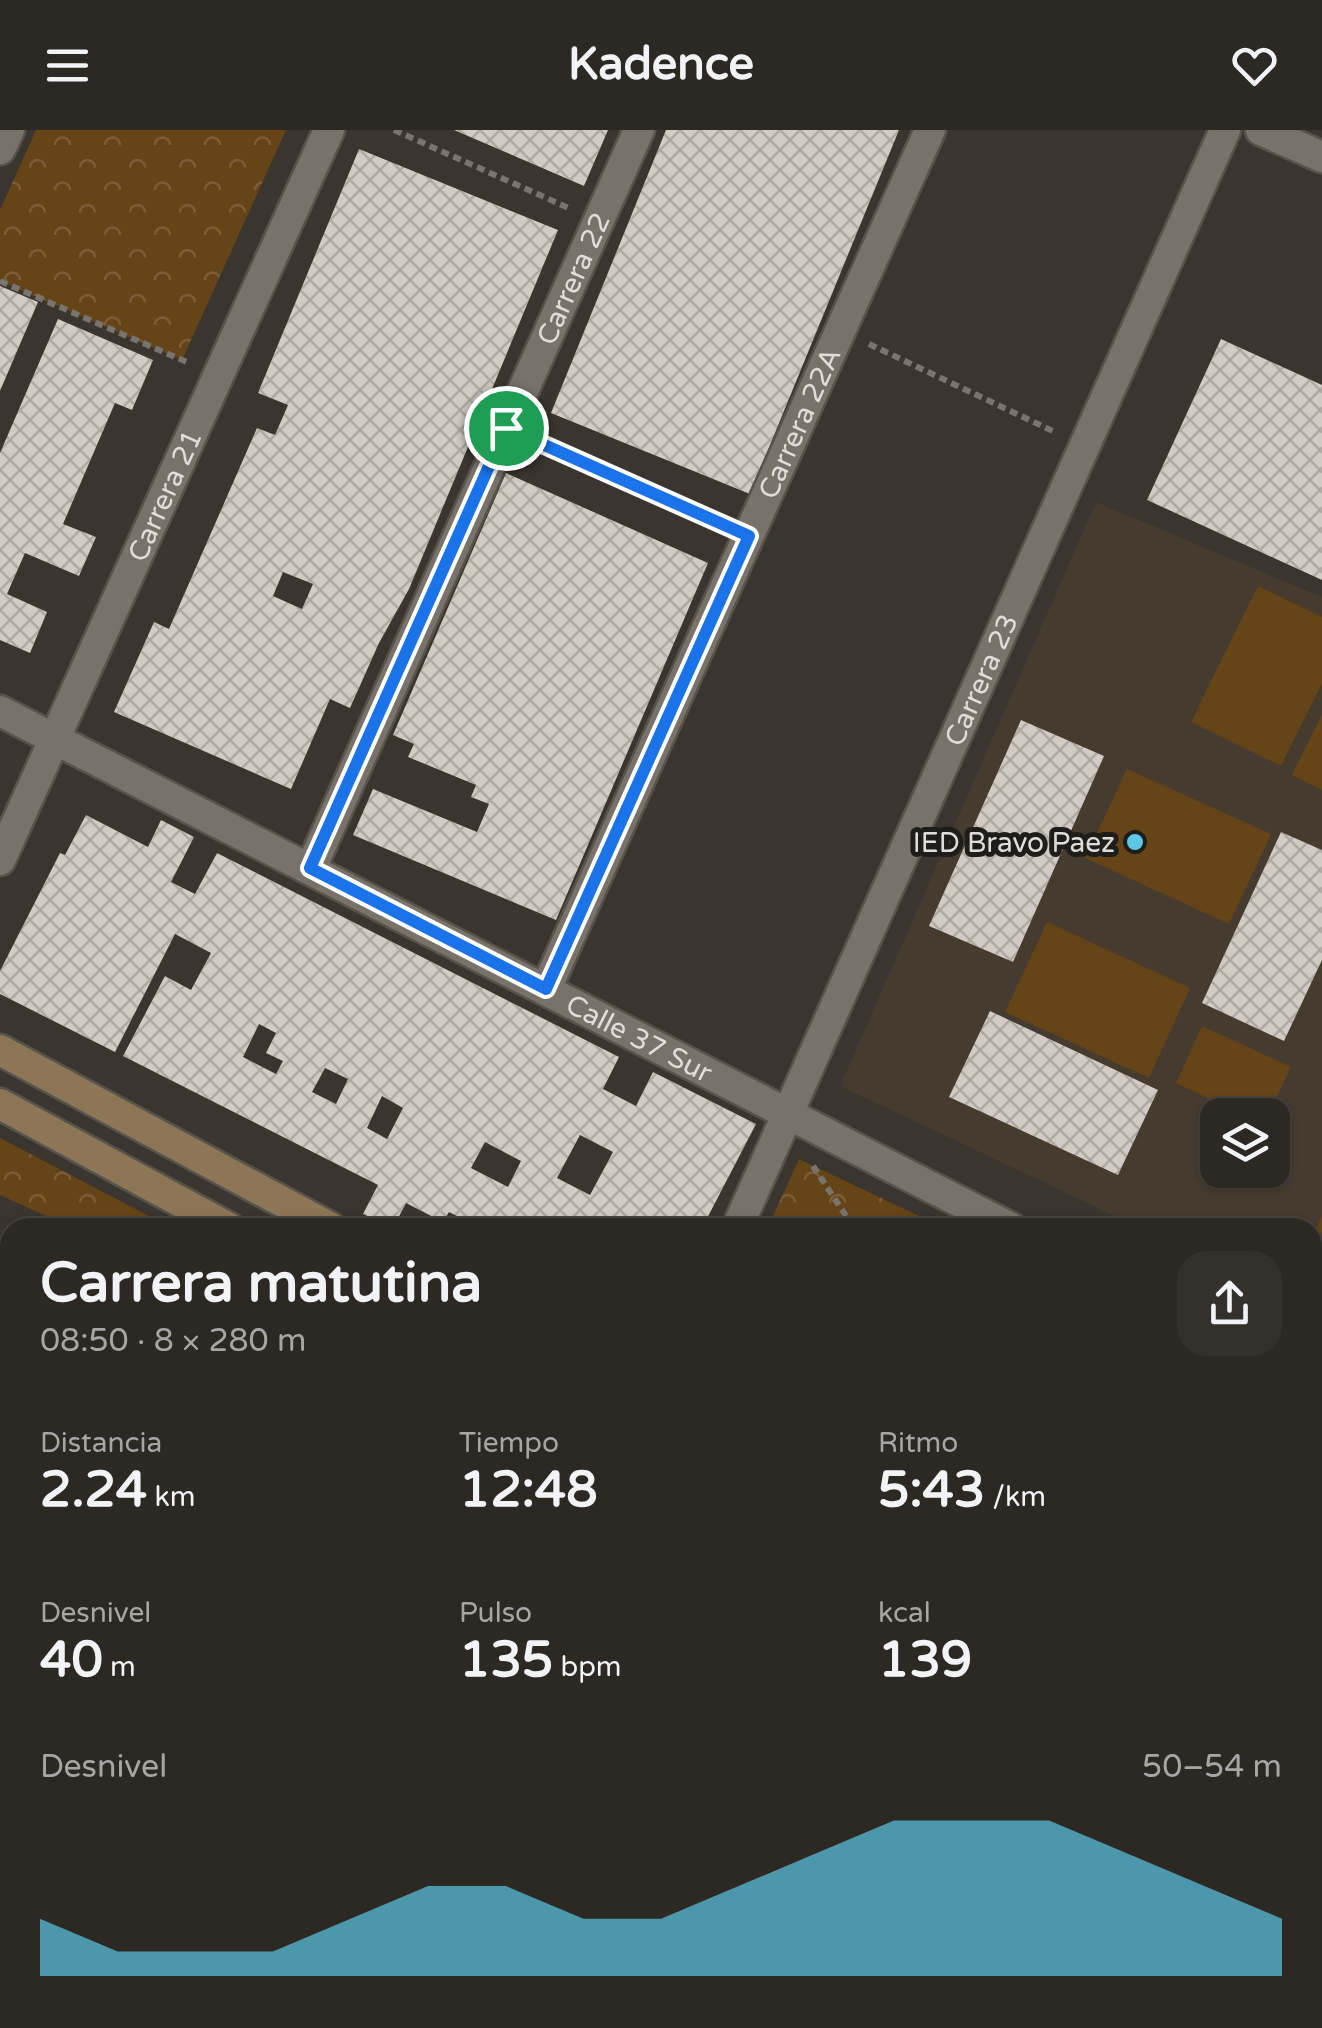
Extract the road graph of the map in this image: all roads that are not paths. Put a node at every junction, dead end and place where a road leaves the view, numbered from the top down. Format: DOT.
graph roads {
  1 [pos="9,130"];
  2 [pos="329,130"];
  3 [pos="640,130"];
  4 [pos="930,130"];
  5 [pos="1225,130"];
  6 [pos="1261,130"];
  7 [pos="0,149"];
  8 [pos="1322,157"];
  9 [pos="0,711"];
  10 [pos="54,738"];
  11 [pos="0,860"];
  12 [pos="310,868"];
  13 [pos="546,989"];
  14 [pos="0,1050"];
  15 [pos="0,1104"];
  16 [pos="788,1113"];
  17 [pos="211,1218"];
  18 [pos="312,1218"];
  19 [pos="741,1218"];
  20 [pos="993,1218"];
  1 -- 7 [label="street"];
  2 -- 10 [label="street, Carrera 21"];
  3 -- 12 [label="street, Carrera 22"];
  4 -- 13 [label="street, Carrera 22A"];
  5 -- 16 [label="street, Carrera 23"];
  6 -- 8 [label="street"];
  9 -- 10 [label="street, Calle 37 Sur"];
  10 -- 11 [label="street, Carrera 21"];
  10 -- 12 [label="street, Calle 37 Sur"];
  12 -- 13 [label="street, Calle 37 Sur"];
  13 -- 16 [label="street, Calle 37 Sur"];
  14 -- 18 [label="main road"];
  15 -- 17 [label="main road"];
  16 -- 19 [label="street, Carrera 23"];
  16 -- 20 [label="street, Calle 37 Sur"];
}
